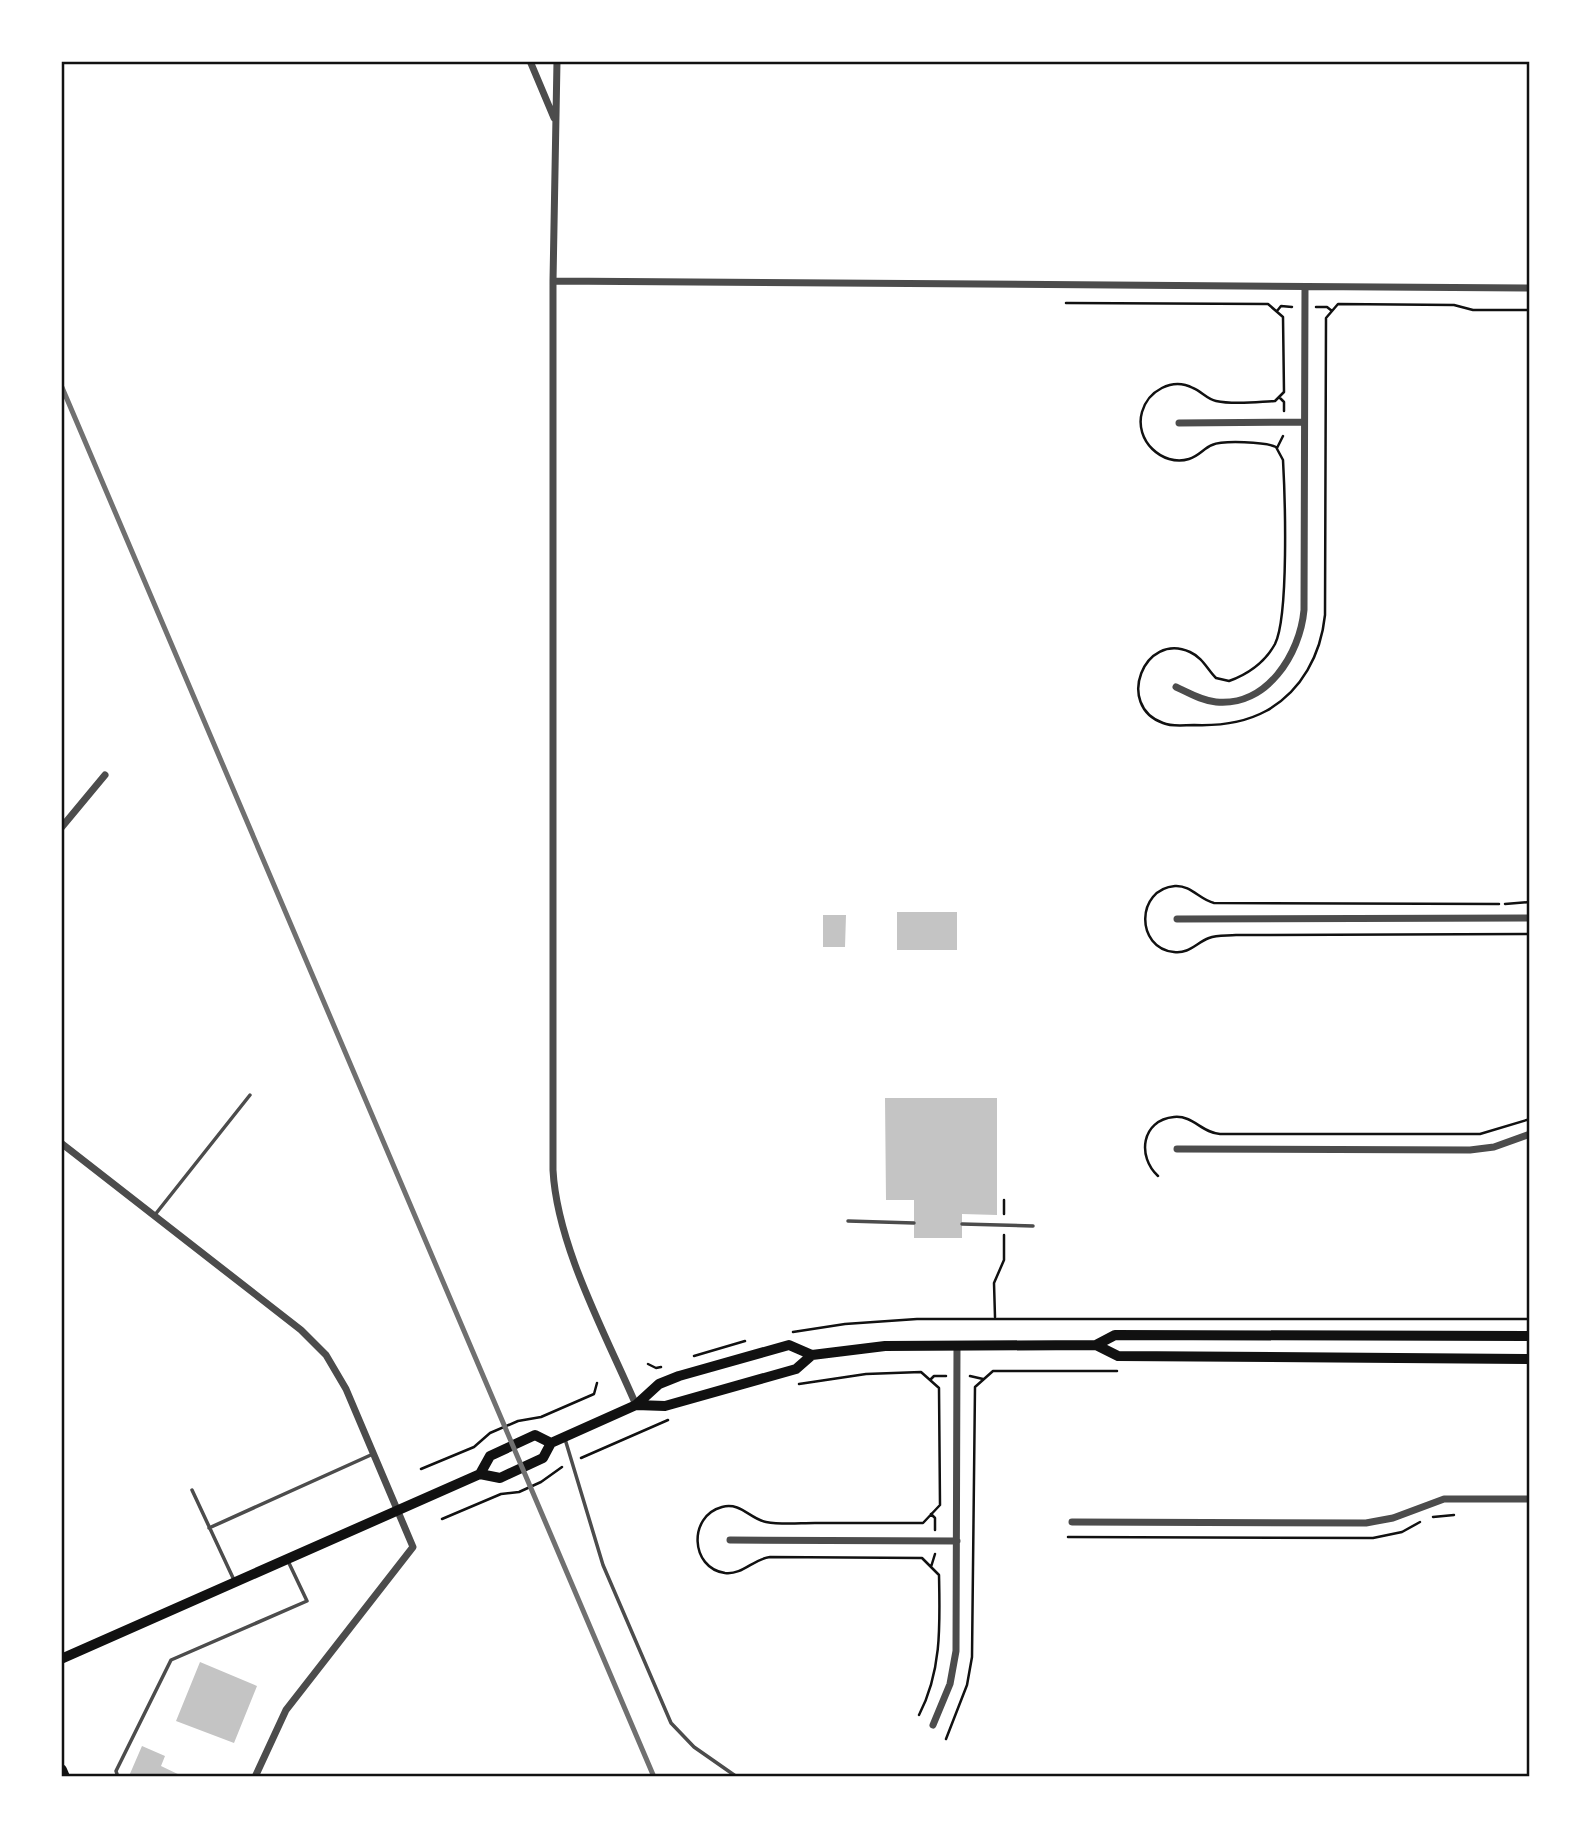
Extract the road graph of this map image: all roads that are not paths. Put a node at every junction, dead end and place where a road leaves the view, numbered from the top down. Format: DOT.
graph roads {
  1 [pos="530,61"];
  2 [pos="557,61"];
  3 [pos="556,121"];
  4 [pos="553,281"];
  5 [pos="1305,287"];
  6 [pos="1530,288"];
  7 [pos="1304,422"];
  8 [pos="1179,423"];
  9 [pos="1176,687"];
  10 [pos="105,775"];
  11 [pos="61,828"];
  12 [pos="1530,918"];
  13 [pos="1177,919"];
  14 [pos="250,1095"];
  15 [pos="1530,1135"];
  16 [pos="61,1143"];
  17 [pos="1177,1149"];
  18 [pos="154,1216"];
  19 [pos="848,1221"];
  20 [pos="914,1223"];
  21 [pos="962,1224"];
  22 [pos="1033,1226"];
  23 [pos="1530,1336"];
  24 [pos="957,1345"];
  25 [pos="1096,1345"];
  26 [pos="812,1355"];
  27 [pos="1530,1359"];
  28 [pos="636,1405"];
  29 [pos="565,1437"];
  30 [pos="551,1443"];
  31 [pos="374,1453"];
  32 [pos="480,1474"];
  33 [pos="192,1490"];
  34 [pos="1530,1499"];
  35 [pos="399,1510"];
  36 [pos="1072,1522"];
  37 [pos="209,1528"];
  38 [pos="730,1540"];
  39 [pos="957,1541"];
  40 [pos="288,1560"];
  41 [pos="235,1583"];
  42 [pos="61,1659"];
  43 [pos="933,1725"];
  44 [pos="61,1770"];
  45 [pos="64,1777"];
  46 [pos="118,1777"];
  47 [pos="256,1777"];
  48 [pos="737,1777"];
  1 -- 3 [label="street"];
  2 -- 3 [label="street"];
  3 -- 4 [label="street"];
  4 -- 5 [label="street"];
  4 -- 28 [label="street"];
  5 -- 6 [label="street"];
  5 -- 7 [label="street"];
  7 -- 8 [label="street"];
  7 -- 9 [label="street"];
  10 -- 11 [label="street"];
  12 -- 13 [label="street"];
  14 -- 18 [label="lane"];
  15 -- 17 [label="street"];
  16 -- 18 [label="street"];
  18 -- 31 [label="street"];
  19 -- 20 [label="lane"];
  21 -- 22 [label="lane"];
  23 -- 25 [label="main road"];
  24 -- 25 [label="main road"];
  24 -- 26 [label="main road"];
  24 -- 39 [label="street"];
  25 -- 27 [label="main road"];
  26 -- 28 [label="main road"];
  26 -- 28 [label="main road"];
  28 -- 29 [label="main road"];
  29 -- 30 [label="main road"];
  29 -- 48 [label="lane"];
  30 -- 32 [label="main road"];
  30 -- 32 [label="main road"];
  31 -- 35 [label="street"];
  31 -- 37 [label="lane"];
  32 -- 35 [label="main road"];
  33 -- 37 [label="lane"];
  34 -- 36 [label="street"];
  35 -- 40 [label="main road"];
  35 -- 47 [label="street"];
  37 -- 41 [label="lane"];
  38 -- 39 [label="street"];
  39 -- 43 [label="street"];
  40 -- 41 [label="main road"];
  40 -- 46 [label="lane"];
  41 -- 42 [label="main road"];
  44 -- 45 [label="main road"];
}
